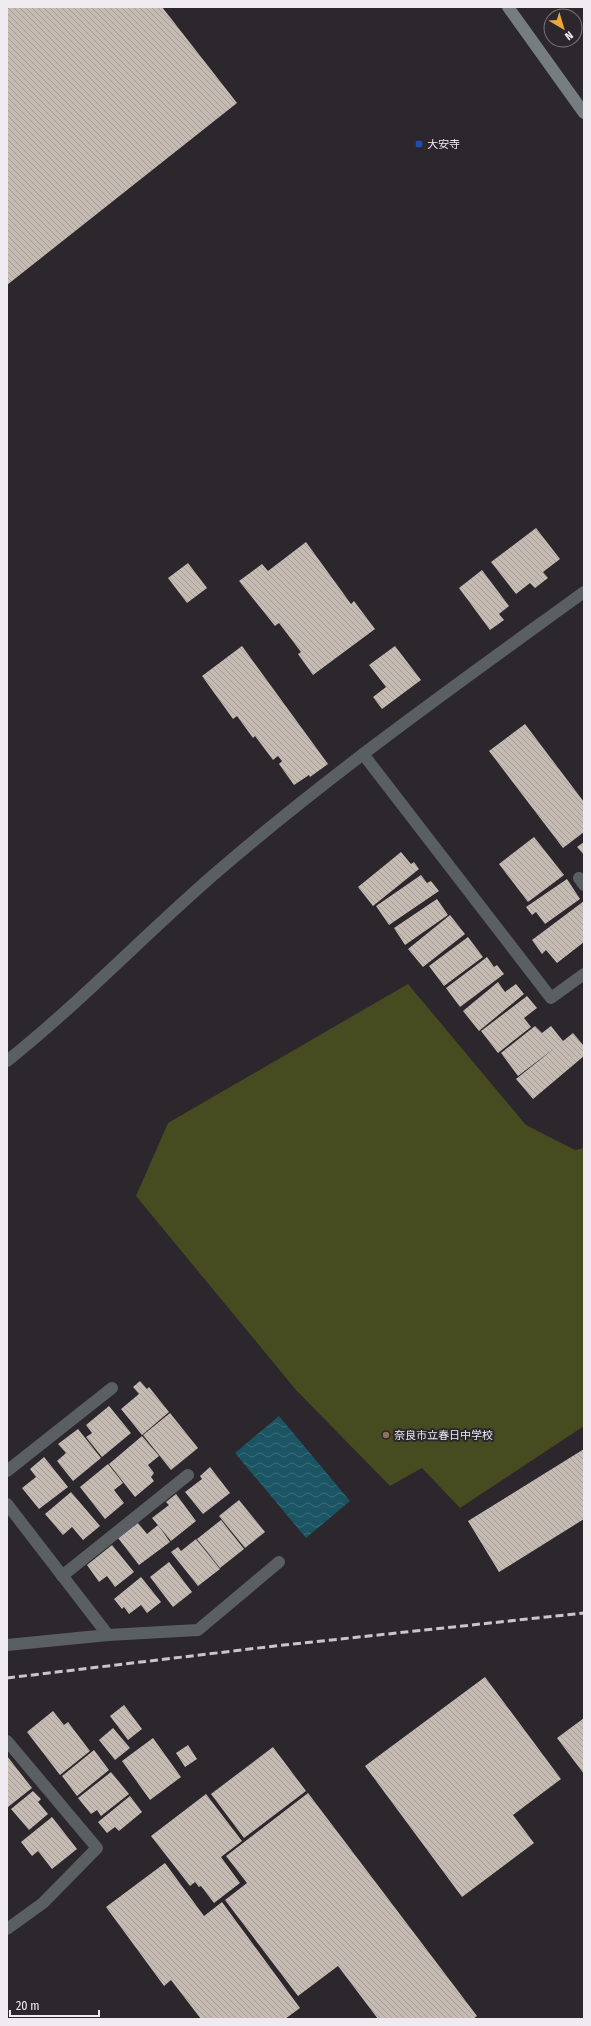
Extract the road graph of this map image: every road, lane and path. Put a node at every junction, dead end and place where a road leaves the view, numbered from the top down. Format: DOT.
graph roads {
  1 [pos="508,7"];
  2 [pos="584,113"];
  3 [pos="584,592"];
  4 [pos="363,754"];
  5 [pos="584,974"];
  6 [pos="7,1061"];
  7 [pos="112,1388"];
  8 [pos="7,1471"];
  9 [pos="188,1475"];
  10 [pos="7,1504"];
  11 [pos="279,1562"];
  12 [pos="62,1576"];
  13 [pos="108,1635"];
  14 [pos="7,1645"];
  15 [pos="7,1742"];
  16 [pos="7,1929"];
  1 -- 2 [label="main road"];
  3 -- 4 [label="street"];
  4 -- 5 [label="street"];
  4 -- 6 [label="street"];
  7 -- 8 [label="street"];
  9 -- 12 [label="street"];
  10 -- 12 [label="street"];
  11 -- 13 [label="street"];
  12 -- 13 [label="street"];
  13 -- 14 [label="street"];
  15 -- 16 [label="street"];
}
